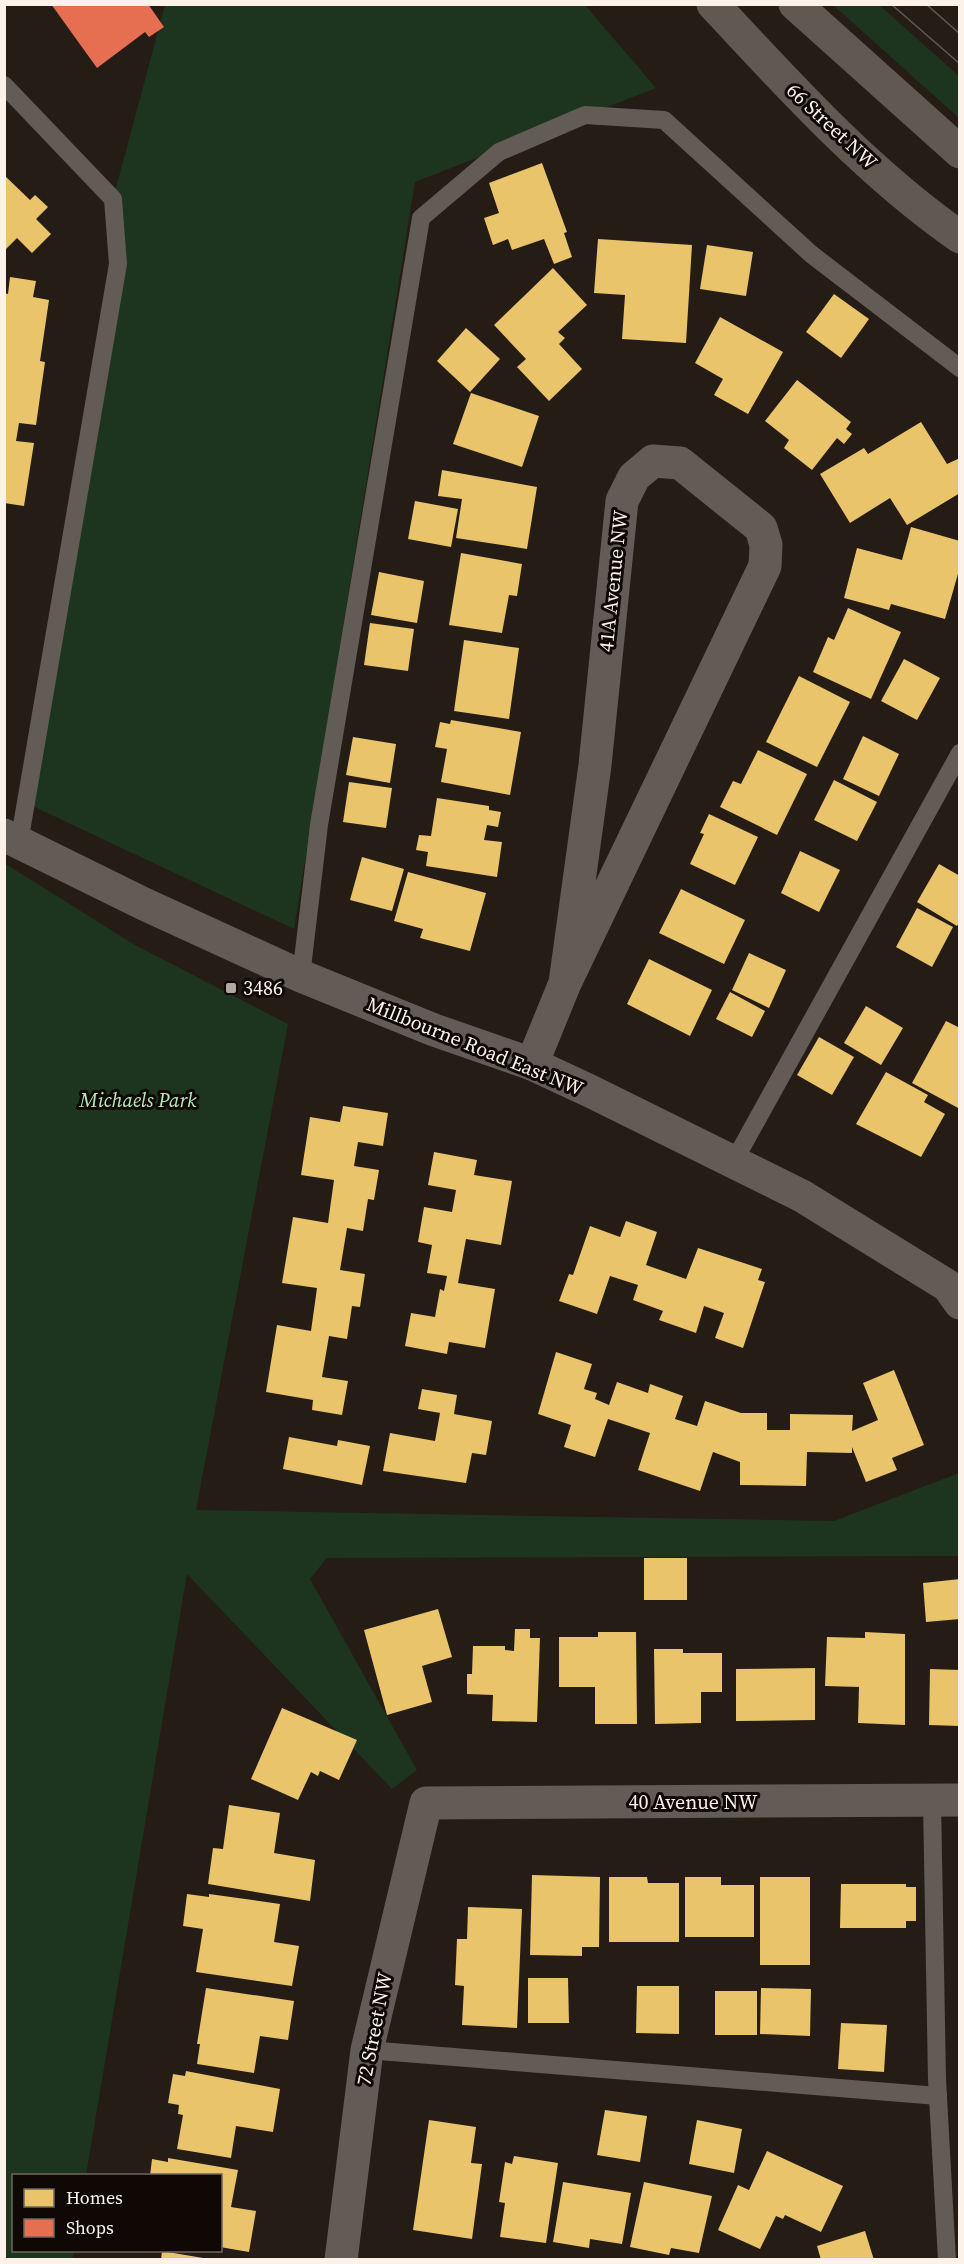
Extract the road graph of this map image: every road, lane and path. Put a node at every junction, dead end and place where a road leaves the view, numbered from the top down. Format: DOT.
graph roads {
  1 [pos="713,4"];
  2 [pos="795,4"];
  3 [pos="4,86"];
  4 [pos="960,152"];
  5 [pos="960,237"];
  6 [pos="960,368"];
  7 [pos="960,753"];
  8 [pos="12,839"];
  9 [pos="301,976"];
  10 [pos="565,983"];
  11 [pos="532,1064"];
  12 [pos="734,1163"];
  13 [pos="956,1287"];
  14 [pos="946,1800"];
  15 [pos="426,1803"];
  16 [pos="367,2050"];
  17 [pos="938,2096"];
  18 [pos="341,2259"];
  19 [pos="947,2259"];
  1 -- 5 [label="main road, 66 Street NW"];
  2 -- 4 [label="main road"];
  3 -- 8 [label="lane"];
  6 -- 9 [label="lane"];
  7 -- 12 [label="lane"];
  8 -- 9 [label="street, Millbourne Road East NW"];
  9 -- 11 [label="street, Millbourne Road East NW"];
  10 -- 10 [label="street, 41A Avenue NW"];
  10 -- 11 [label="street, 41A Avenue NW"];
  11 -- 12 [label="street, Millbourne Road East NW"];
  12 -- 13 [label="street, Millbourne Road East NW"];
  14 -- 15 [label="street, 40 Avenue NW"];
  14 -- 17 [label="lane"];
  15 -- 16 [label="street, 72 Street NW"];
  16 -- 17 [label="lane"];
  16 -- 18 [label="street, 72 Street NW"];
  17 -- 19 [label="lane"];
}
